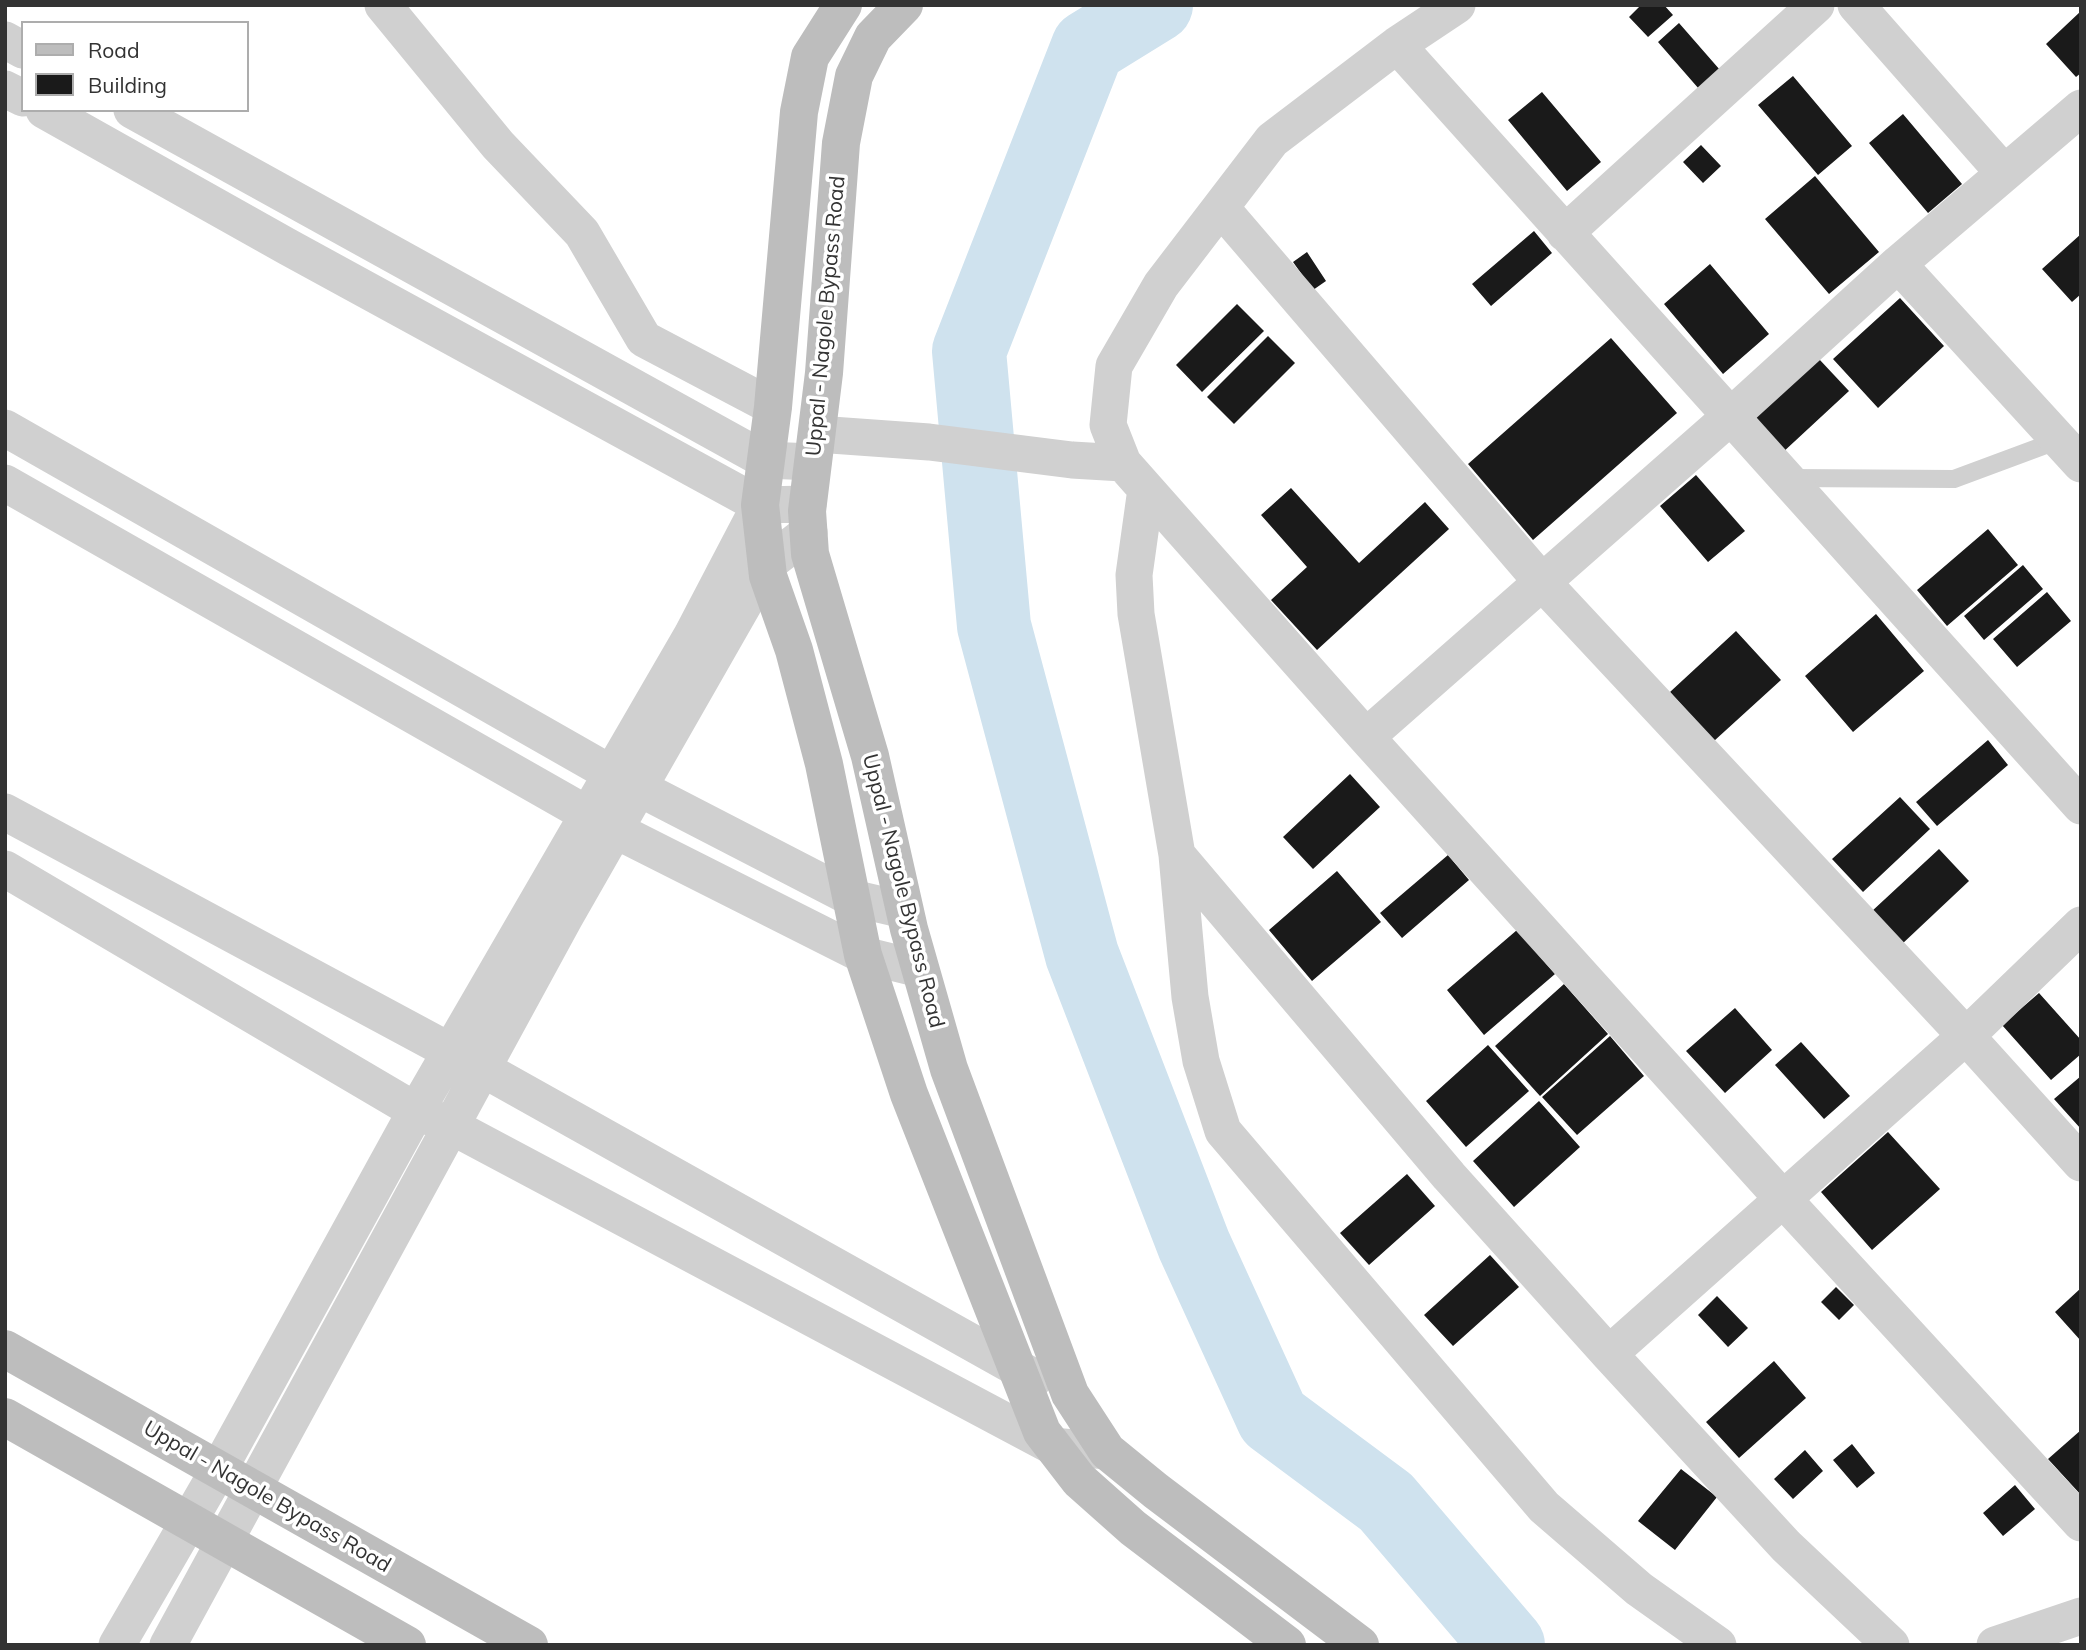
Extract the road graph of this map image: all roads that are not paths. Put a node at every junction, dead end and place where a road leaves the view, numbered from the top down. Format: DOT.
graph roads {
  1 [pos="383,5"];
  2 [pos="843,5"];
  3 [pos="904,5"];
  4 [pos="1457,5"];
  5 [pos="1816,5"];
  6 [pos="1856,5"];
  7 [pos="5,40"];
  8 [pos="1397,45"];
  9 [pos="21,49"];
  10 [pos="5,89"];
  11 [pos="21,97"];
  12 [pos="2081,108"];
  13 [pos="48,112"];
  14 [pos="136,112"];
  15 [pos="2004,173"];
  16 [pos="1221,208"];
  17 [pos="1566,233"];
  18 [pos="1898,264"];
  19 [pos="773,407"];
  20 [pos="1731,416"];
  21 [pos="5,428"];
  22 [pos="815,448"];
  23 [pos="2070,452"];
  24 [pos="765,460"];
  25 [pos="1135,476"];
  26 [pos="1786,478"];
  27 [pos="5,483"];
  28 [pos="760,505"];
  29 [pos="808,518"];
  30 [pos="766,565"];
  31 [pos="1542,582"];
  32 [pos="1366,737"];
  33 [pos="625,780"];
  34 [pos="2081,806"];
  35 [pos="5,812"];
  36 [pos="601,822"];
  37 [pos="1177,855"];
  38 [pos="5,869"];
  39 [pos="852,898"];
  40 [pos="904,910"];
  41 [pos="2081,925"];
  42 [pos="863,954"];
  43 [pos="920,969"];
  44 [pos="1966,1036"];
  45 [pos="450,1052"];
  46 [pos="482,1069"];
  47 [pos="416,1111"];
  48 [pos="451,1126"];
  49 [pos="2081,1163"];
  50 [pos="1783,1199"];
  51 [pos="5,1349"];
  52 [pos="1609,1354"];
  53 [pos="1017,1370"];
  54 [pos="1070,1394"];
  55 [pos="5,1417"];
  56 [pos="1052,1446"];
  57 [pos="1107,1451"];
  58 [pos="219,1469"];
  59 [pos="253,1489"];
  60 [pos="188,1521"];
  61 [pos="2081,1523"];
  62 [pos="225,1542"];
  63 [pos="2081,1616"];
  64 [pos="117,1645"];
  65 [pos="167,1645"];
  66 [pos="407,1645"];
  67 [pos="529,1645"];
  68 [pos="1287,1645"];
  69 [pos="1360,1645"];
  70 [pos="1718,1645"];
  71 [pos="1891,1645"];
  72 [pos="1995,1645"];
  1 -- 19 [label="street"];
  2 -- 19 [label="street"];
  3 -- 22 [label="street, Uppal - Nagole Bypass Road"];
  4 -- 8 [label="street"];
  5 -- 17 [label="street"];
  6 -- 15 [label="street"];
  7 -- 9 [label="street"];
  8 -- 16 [label="street"];
  8 -- 17 [label="street"];
  10 -- 11 [label="street"];
  12 -- 15 [label="street"];
  13 -- 28 [label="street"];
  14 -- 24 [label="street"];
  15 -- 18 [label="street"];
  16 -- 25 [label="street"];
  16 -- 31 [label="street"];
  17 -- 20 [label="street"];
  18 -- 20 [label="street"];
  18 -- 23 [label="street"];
  19 -- 24 [label="street"];
  20 -- 26 [label="street"];
  20 -- 31 [label="street"];
  21 -- 33 [label="street"];
  22 -- 24 [label="street"];
  22 -- 25 [label="street"];
  22 -- 29 [label="street, Uppal - Nagole Bypass Road"];
  23 -- 26 [label="lane"];
  24 -- 28 [label="street"];
  25 -- 32 [label="street"];
  25 -- 37 [label="street"];
  26 -- 34 [label="street"];
  27 -- 36 [label="street"];
  28 -- 29 [label="street"];
  28 -- 30 [label="street"];
  28 -- 33 [label="street"];
  29 -- 30 [label="street"];
  29 -- 40 [label="street, Uppal - Nagole Bypass Road"];
  30 -- 33 [label="street"];
  30 -- 39 [label="street"];
  31 -- 32 [label="street"];
  31 -- 44 [label="street"];
  32 -- 50 [label="street"];
  33 -- 36 [label="street"];
  33 -- 39 [label="street"];
  35 -- 45 [label="street"];
  36 -- 42 [label="street"];
  36 -- 45 [label="street"];
  36 -- 46 [label="street"];
  37 -- 52 [label="street"];
  37 -- 70 [label="street"];
  38 -- 47 [label="street"];
  39 -- 40 [label="street"];
  39 -- 42 [label="street"];
  40 -- 43 [label="street, Uppal - Nagole Bypass Road"];
  41 -- 44 [label="street"];
  42 -- 43 [label="street"];
  42 -- 53 [label="street"];
  43 -- 54 [label="street, Uppal - Nagole Bypass Road"];
  44 -- 49 [label="street"];
  44 -- 50 [label="street"];
  45 -- 46 [label="street"];
  45 -- 47 [label="street"];
  46 -- 48 [label="street"];
  46 -- 53 [label="street"];
  47 -- 48 [label="street"];
  47 -- 58 [label="street"];
  48 -- 56 [label="street"];
  48 -- 59 [label="street"];
  50 -- 52 [label="street"];
  50 -- 61 [label="street"];
  51 -- 58 [label="street, Uppal - Nagole Bypass Road"];
  52 -- 71 [label="street"];
  53 -- 54 [label="street"];
  53 -- 56 [label="street"];
  54 -- 57 [label="street, Uppal - Nagole Bypass Road"];
  55 -- 60 [label="street"];
  56 -- 57 [label="street"];
  56 -- 68 [label="street"];
  57 -- 69 [label="street, Uppal - Nagole Bypass Road"];
  58 -- 59 [label="street, Uppal - Nagole Bypass Road"];
  58 -- 60 [label="street"];
  59 -- 62 [label="street"];
  59 -- 67 [label="street, Uppal - Nagole Bypass Road"];
  60 -- 62 [label="street"];
  60 -- 64 [label="street"];
  62 -- 65 [label="street"];
  62 -- 66 [label="street"];
  63 -- 72 [label="street"];
}
